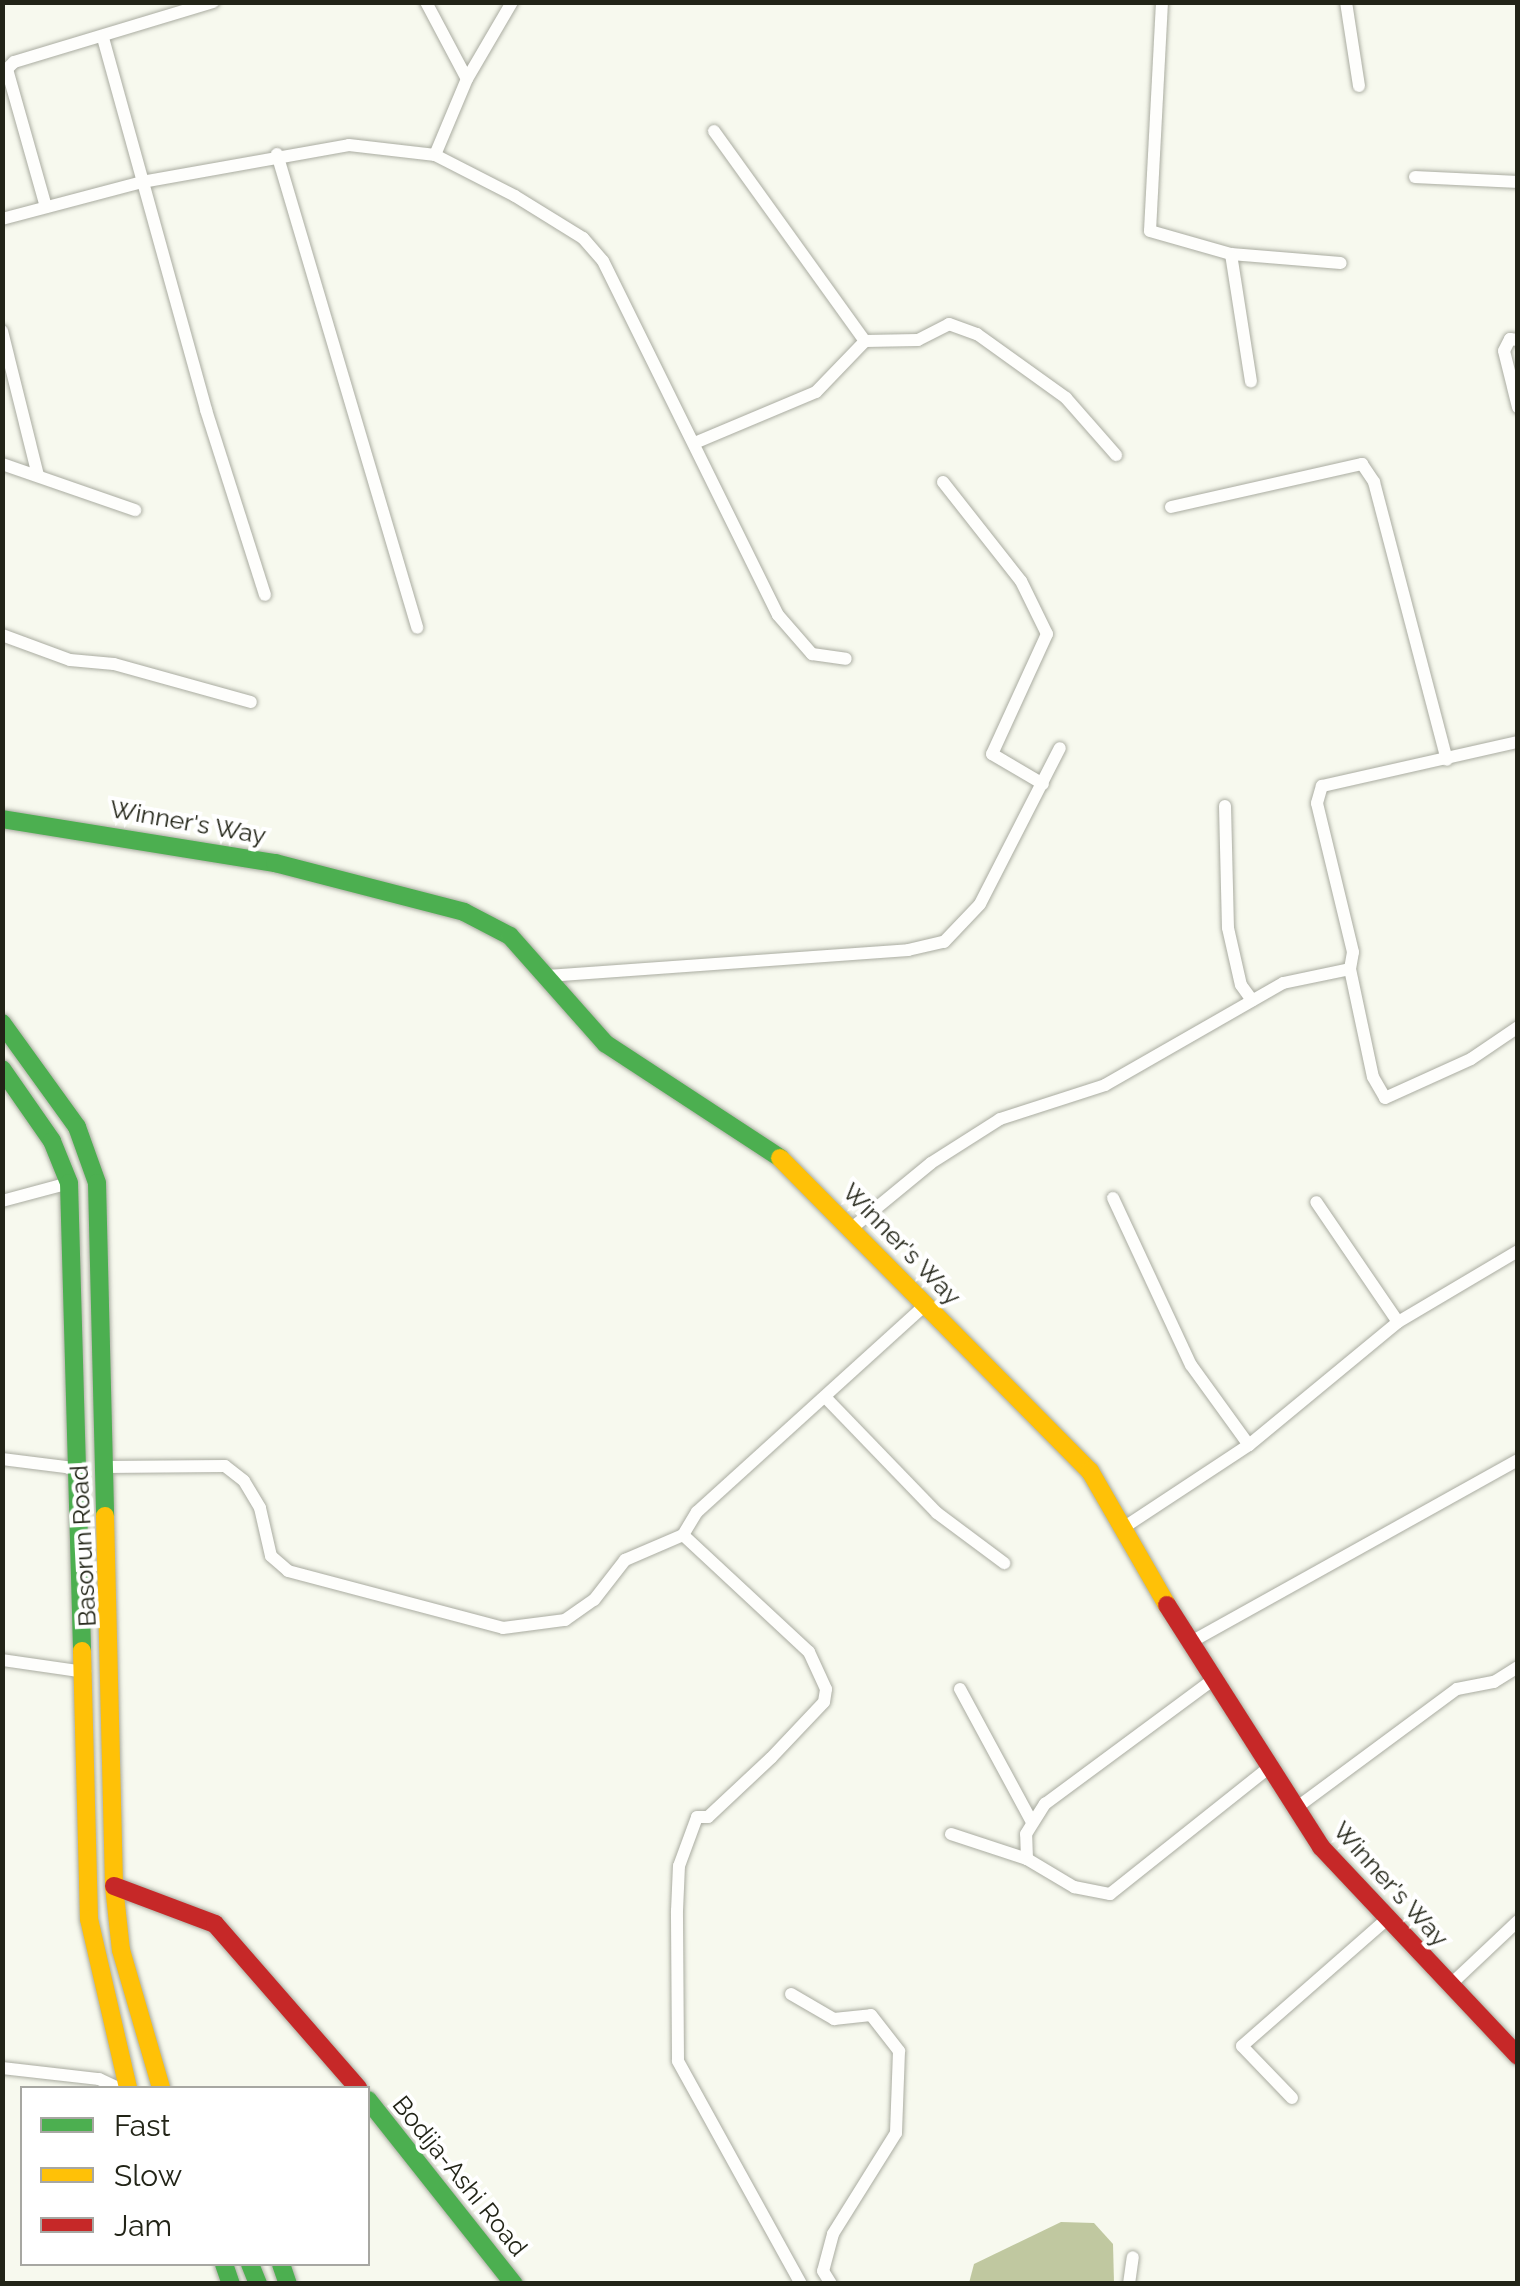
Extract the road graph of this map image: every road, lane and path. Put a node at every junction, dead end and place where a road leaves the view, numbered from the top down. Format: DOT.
graph roads {
  1 [pos="213,2"];
  2 [pos="426,2"];
  3 [pos="512,2"];
  4 [pos="1162,2"];
  5 [pos="1346,2"];
  6 [pos="103,38"];
  7 [pos="467,80"];
  8 [pos="1359,86"];
  9 [pos="714,131"];
  10 [pos="276,154"];
  11 [pos="435,155"];
  12 [pos="1414,177"];
  13 [pos="142,182"];
  14 [pos="1518,182"];
  15 [pos="46,207"];
  16 [pos="2,219"];
  17 [pos="1231,254"];
  18 [pos="1340,263"];
  19 [pos="2,331"];
  20 [pos="1518,340"];
  21 [pos="865,341"];
  22 [pos="1252,381"];
  23 [pos="1518,407"];
  24 [pos="697,442"];
  25 [pos="1116,455"];
  26 [pos="2,464"];
  27 [pos="38,475"];
  28 [pos="943,482"];
  29 [pos="1171,507"];
  30 [pos="135,510"];
  31 [pos="265,595"];
  32 [pos="416,628"];
  33 [pos="2,635"];
  34 [pos="846,659"];
  35 [pos="251,702"];
  36 [pos="1518,742"];
  37 [pos="1060,748"];
  38 [pos="1446,760"];
  39 [pos="1042,784"];
  40 [pos="1225,806"];
  41 [pos="2,819"];
  42 [pos="1350,968"];
  43 [pos="548,976"];
  44 [pos="1252,1000"];
  45 [pos="2,1023"];
  46 [pos="1518,1027"];
  47 [pos="2,1069"];
  48 [pos="69,1183"];
  49 [pos="1114,1198"];
  50 [pos="2,1201"];
  51 [pos="1316,1202"];
  52 [pos="852,1228"];
  53 [pos="1518,1250"];
  54 [pos="101,1257"];
  55 [pos="74,1260"];
  56 [pos="926,1304"];
  57 [pos="1398,1322"];
  58 [pos="825,1397"];
  59 [pos="1249,1445"];
  60 [pos="2,1458"];
  61 [pos="1513,1463"];
  62 [pos="104,1466"];
  63 [pos="81,1470"];
  64 [pos="1518,1478"];
  65 [pos="1124,1528"];
  66 [pos="683,1535"];
  67 [pos="1004,1562"];
  68 [pos="1189,1644"];
  69 [pos="2,1660"];
  70 [pos="1518,1667"];
  71 [pos="84,1672"];
  72 [pos="1214,1679"];
  73 [pos="960,1689"];
  74 [pos="1271,1766"];
  75 [pos="1296,1808"];
  76 [pos="1032,1822"];
  77 [pos="952,1834"];
  78 [pos="1027,1859"];
  79 [pos="114,1886"];
  80 [pos="1387,1919"];
  81 [pos="1518,1921"];
  82 [pos="1449,1986"];
  83 [pos="791,1994"];
  84 [pos="1518,2056"];
  85 [pos="2,2068"];
  86 [pos="114,2086"];
  87 [pos="128,2086"];
  88 [pos="161,2086"];
  89 [pos="356,2086"];
  90 [pos="1292,2098"];
  91 [pos="370,2103"];
  92 [pos="1133,2256"];
  93 [pos="514,2284"];
  94 [pos="801,2284"];
  95 [pos="831,2284"];
  96 [pos="1129,2284"];
  1 -- 6 [label="street"];
  2 -- 7 [label="street"];
  3 -- 7 [label="street"];
  4 -- 17 [label="street"];
  5 -- 8 [label="street"];
  6 -- 13 [label="street"];
  6 -- 15 [label="street"];
  7 -- 11 [label="street"];
  9 -- 21 [label="street"];
  10 -- 11 [label="street"];
  10 -- 13 [label="street"];
  10 -- 32 [label="street"];
  11 -- 24 [label="street"];
  12 -- 14 [label="street"];
  13 -- 15 [label="street"];
  13 -- 31 [label="street"];
  15 -- 16 [label="street"];
  17 -- 18 [label="street"];
  17 -- 22 [label="street"];
  19 -- 27 [label="street"];
  20 -- 23 [label="street"];
  21 -- 24 [label="street"];
  21 -- 25 [label="street"];
  24 -- 34 [label="street"];
  26 -- 27 [label="street"];
  27 -- 30 [label="street"];
  28 -- 39 [label="street"];
  29 -- 38 [label="street"];
  33 -- 35 [label="street"];
  36 -- 38 [label="street"];
  37 -- 39 [label="street"];
  38 -- 42 [label="street"];
  39 -- 43 [label="street"];
  40 -- 44 [label="street"];
  41 -- 43 [label="main road, Winner's Way"];
  42 -- 44 [label="street"];
  42 -- 46 [label="street"];
  43 -- 52 [label="main road, Winner's Way"];
  44 -- 52 [label="street"];
  45 -- 54 [label="main road, Basorun Road"];
  47 -- 48 [label="main road, Basorun Road"];
  48 -- 50 [label="street"];
  48 -- 55 [label="main road, Basorun Road"];
  49 -- 59 [label="street"];
  51 -- 57 [label="street"];
  52 -- 56 [label="main road, Winner's Way"];
  53 -- 57 [label="street"];
  54 -- 55 [label="main road"];
  54 -- 62 [label="main road, Basorun Road"];
  55 -- 63 [label="main road, Basorun Road"];
  56 -- 58 [label="street"];
  56 -- 65 [label="main road, Winner's Way"];
  57 -- 59 [label="street"];
  58 -- 66 [label="street"];
  58 -- 67 [label="street"];
  59 -- 65 [label="street"];
  60 -- 63 [label="street"];
  61 -- 64 [label="street"];
  61 -- 68 [label="street"];
  62 -- 66 [label="street"];
  62 -- 79 [label="main road, Basorun Road"];
  63 -- 71 [label="main road, Basorun Road"];
  65 -- 68 [label="main road, Winner's Way"];
  66 -- 94 [label="street"];
  68 -- 72 [label="main road, Winner's Way"];
  69 -- 71 [label="street"];
  70 -- 75 [label="street"];
  71 -- 87 [label="main road, Basorun Road"];
  72 -- 74 [label="main road, Winner's Way"];
  72 -- 76 [label="street"];
  73 -- 76 [label="street"];
  74 -- 75 [label="main road, Winner's Way"];
  74 -- 78 [label="street"];
  75 -- 80 [label="main road, Winner's Way"];
  76 -- 78 [label="street"];
  77 -- 78 [label="street"];
  79 -- 88 [label="main road, Basorun Road"];
  79 -- 89 [label="main road, Bodija-Ashi Road"];
  80 -- 82 [label="main road, Winner's Way"];
  80 -- 90 [label="street"];
  81 -- 82 [label="street"];
  82 -- 84 [label="main road, Winner's Way"];
  83 -- 95 [label="street"];
  85 -- 86 [label="street"];
  91 -- 93 [label="main road, Bodija-Ashi Road"];
  92 -- 96 [label="street"];
}
